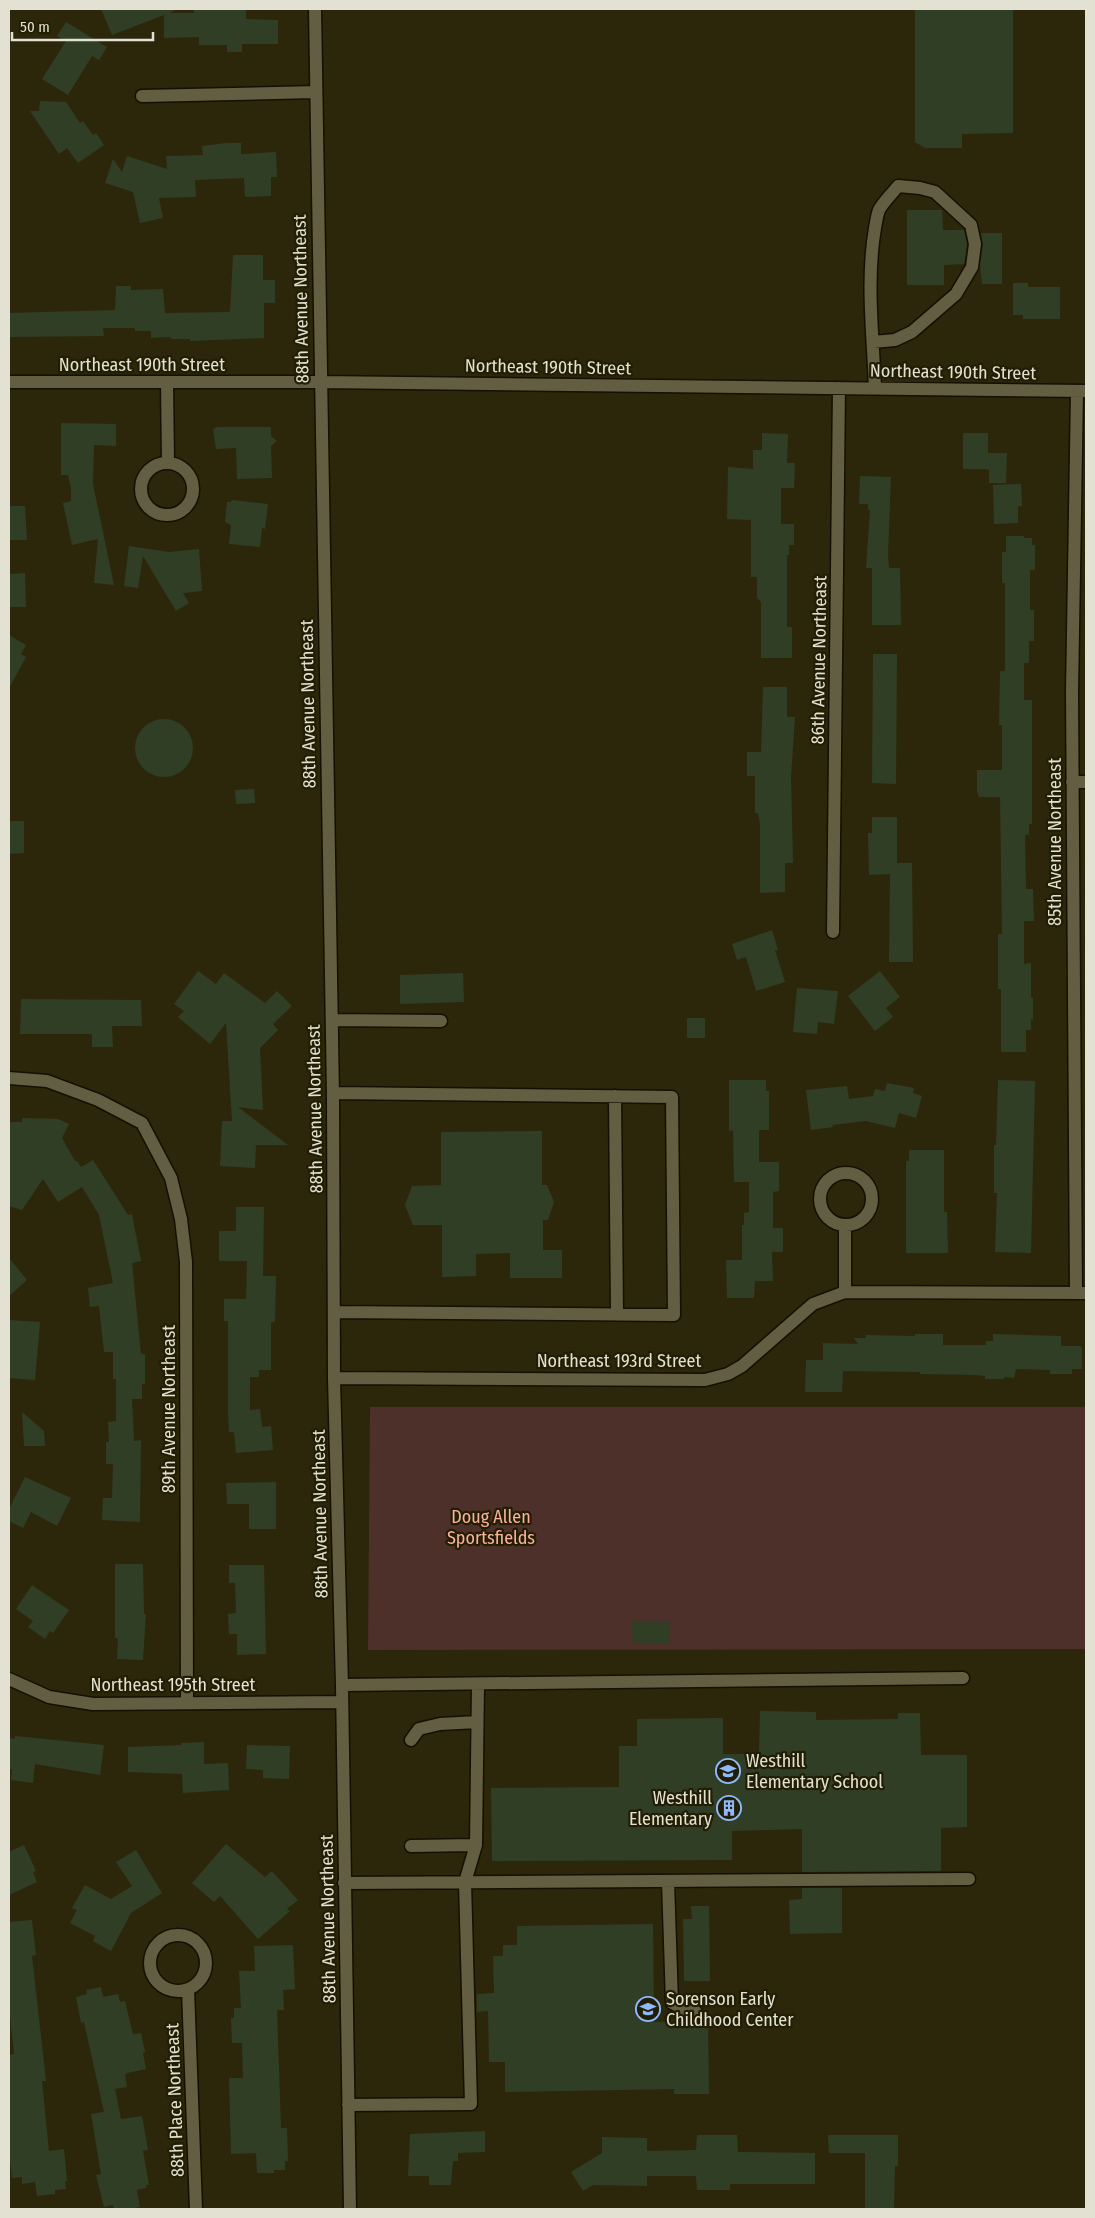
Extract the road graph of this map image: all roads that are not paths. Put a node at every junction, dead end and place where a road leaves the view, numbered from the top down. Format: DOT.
graph roads {
  1 [pos="315,9"];
  2 [pos="316,92"];
  3 [pos="142,96"];
  4 [pos="873,342"];
  5 [pos="9,382"];
  6 [pos="167,382"];
  7 [pos="320,382"];
  8 [pos="839,388"];
  9 [pos="875,388"];
  10 [pos="1082,391"];
  11 [pos="168,463"];
  12 [pos="1072,782"];
  13 [pos="1086,782"];
  14 [pos="833,932"];
  15 [pos="332,1020"];
  16 [pos="440,1021"];
  17 [pos="9,1078"];
  18 [pos="333,1093"];
  19 [pos="615,1096"];
  20 [pos="845,1225"];
  21 [pos="845,1292"];
  22 [pos="1081,1293"];
  23 [pos="334,1312"];
  24 [pos="617,1314"];
  25 [pos="334,1378"];
  26 [pos="963,1678"];
  27 [pos="9,1679"];
  28 [pos="478,1684"];
  29 [pos="342,1685"];
  30 [pos="342,1702"];
  31 [pos="187,1703"];
  32 [pos="478,1722"];
  33 [pos="411,1740"];
  34 [pos="411,1846"];
  35 [pos="476,1846"];
  36 [pos="969,1879"];
  37 [pos="668,1881"];
  38 [pos="465,1882"];
  39 [pos="344,1883"];
  40 [pos="188,1989"];
  41 [pos="696,2012"];
  42 [pos="348,2105"];
  43 [pos="196,2209"];
  44 [pos="350,2209"];
  1 -- 2 [label="street, 88th Avenue Northeast"];
  2 -- 3 [label="street"];
  2 -- 7 [label="street, 88th Avenue Northeast"];
  4 -- 4 [label="street"];
  4 -- 9 [label="street"];
  5 -- 6 [label="street, Northeast 190th Street"];
  6 -- 7 [label="street, Northeast 190th Street"];
  6 -- 11 [label="street"];
  7 -- 8 [label="street, Northeast 190th Street"];
  7 -- 15 [label="street, 88th Avenue Northeast"];
  8 -- 9 [label="street, Northeast 190th Street"];
  8 -- 14 [label="street, 86th Avenue Northeast"];
  9 -- 10 [label="street, Northeast 190th Street"];
  10 -- 12 [label="street, 85th Avenue Northeast"];
  11 -- 11 [label="street"];
  12 -- 13 [label="street"];
  12 -- 22 [label="street, 85th Avenue Northeast"];
  15 -- 16 [label="street"];
  15 -- 18 [label="street, 88th Avenue Northeast"];
  17 -- 31 [label="street, 89th Avenue Northeast"];
  18 -- 19 [label="street"];
  18 -- 23 [label="street, 88th Avenue Northeast"];
  19 -- 24 [label="street"];
  19 -- 24 [label="street"];
  20 -- 20 [label="street"];
  20 -- 21 [label="street"];
  21 -- 22 [label="street, Northeast 193rd Street"];
  21 -- 25 [label="street, Northeast 193rd Street"];
  23 -- 24 [label="street"];
  23 -- 25 [label="street, 88th Avenue Northeast"];
  25 -- 29 [label="street, 88th Avenue Northeast"];
  26 -- 28 [label="street"];
  27 -- 31 [label="street, Northeast 195th Street"];
  28 -- 29 [label="street"];
  28 -- 32 [label="street"];
  29 -- 30 [label="street, 88th Avenue Northeast"];
  30 -- 31 [label="street, Northeast 195th Street"];
  30 -- 39 [label="street, 88th Avenue Northeast"];
  32 -- 33 [label="street"];
  32 -- 35 [label="street"];
  34 -- 35 [label="street"];
  35 -- 38 [label="street"];
  36 -- 37 [label="street"];
  37 -- 38 [label="street"];
  37 -- 41 [label="street"];
  38 -- 39 [label="street"];
  38 -- 42 [label="street"];
  39 -- 42 [label="street, 88th Avenue Northeast"];
  40 -- 40 [label="street"];
  40 -- 43 [label="street, 88th Place Northeast"];
  42 -- 44 [label="street, 88th Avenue Northeast"];
}
